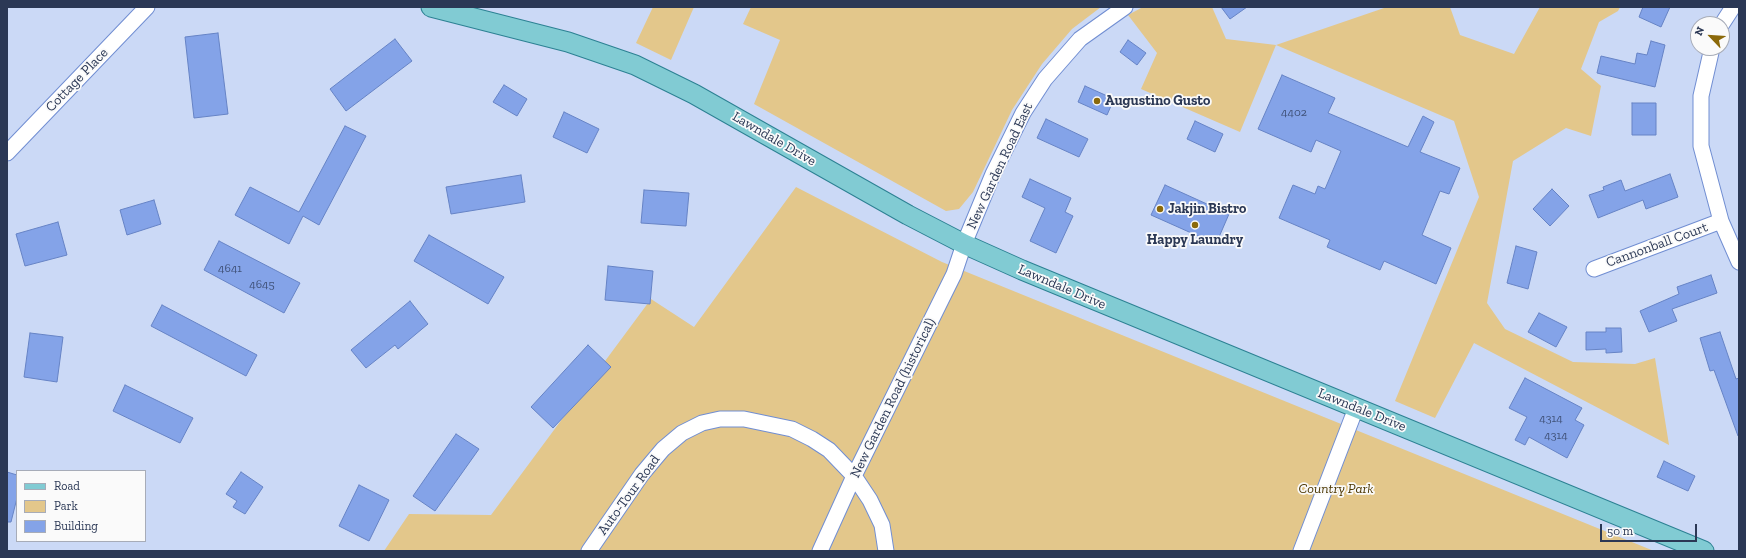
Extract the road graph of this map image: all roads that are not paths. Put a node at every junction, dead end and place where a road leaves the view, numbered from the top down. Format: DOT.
graph roads {
  1 [pos="147,7"];
  2 [pos="431,7"];
  3 [pos="1124,7"];
  4 [pos="1733,7"];
  5 [pos="1727,16"];
  6 [pos="1710,56"];
  7 [pos="7,153"];
  8 [pos="1721,221"];
  9 [pos="964,244"];
  10 [pos="1739,262"];
  11 [pos="1594,268"];
  12 [pos="1356,408"];
  13 [pos="854,476"];
  14 [pos="589,551"];
  15 [pos="820,551"];
  16 [pos="886,551"];
  17 [pos="1301,551"];
  18 [pos="1704,551"];
  1 -- 7 [label="street, Cottage Place"];
  2 -- 9 [label="main road, Lawndale Drive"];
  3 -- 9 [label="street, New Garden Road East"];
  4 -- 5 [label="street"];
  6 -- 8 [label="street"];
  8 -- 10 [label="street"];
  8 -- 11 [label="street, Cannonball Court"];
  9 -- 12 [label="main road, Lawndale Drive"];
  9 -- 13 [label="street, New Garden Road (historical)"];
  12 -- 17 [label="street"];
  12 -- 18 [label="main road, Lawndale Drive"];
  13 -- 14 [label="street, Auto-Tour Road"];
  13 -- 15 [label="street, New Garden Road (historical)"];
  13 -- 16 [label="street, Auto-Tour Road"];
}
